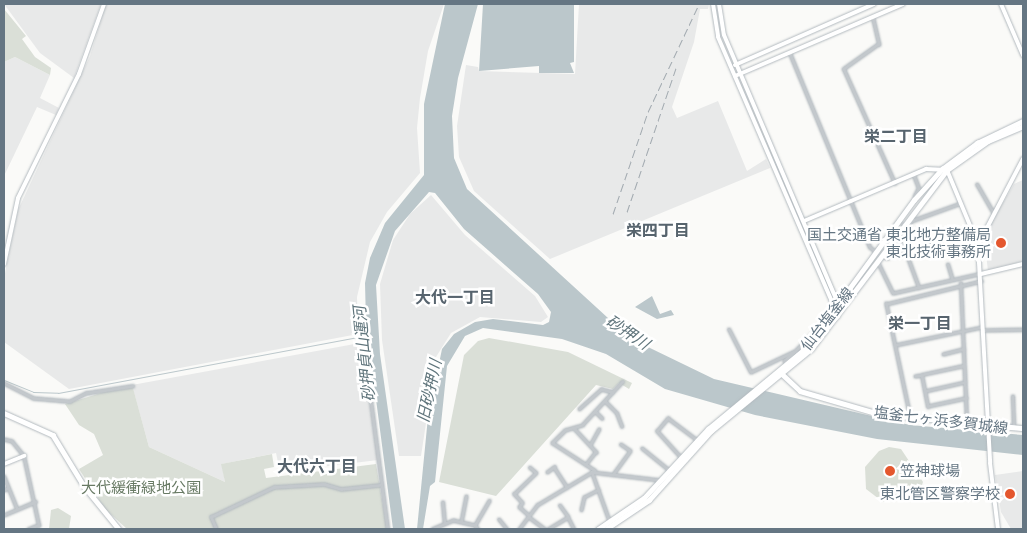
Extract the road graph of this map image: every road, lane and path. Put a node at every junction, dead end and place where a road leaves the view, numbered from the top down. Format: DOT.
graph roads {
  1 [pos="104,4"];
  2 [pos="713,4"];
  3 [pos="719,4"];
  4 [pos="874,4"];
  5 [pos="903,4"];
  6 [pos="1001,4"];
  7 [pos="873,17"];
  8 [pos="790,53"];
  9 [pos="1023,55"];
  10 [pos="737,64"];
  11 [pos="731,68"];
  12 [pos="741,74"];
  13 [pos="735,76"];
  14 [pos="1023,120"];
  15 [pos="1023,126"];
  16 [pos="1023,159"];
  17 [pos="944,169"];
  18 [pos="914,175"];
  19 [pos="895,183"];
  20 [pos="977,184"];
  21 [pos="914,200"];
  22 [pos="851,202"];
  23 [pos="962,203"];
  24 [pos="993,212"];
  25 [pos="804,221"];
  26 [pos="903,224"];
  27 [pos="799,225"];
  28 [pos="973,229"];
  29 [pos="898,232"];
  30 [pos="981,233"];
  31 [pos="934,244"];
  32 [pos="978,245"];
  33 [pos="907,250"];
  34 [pos="879,254"];
  35 [pos="938,254"];
  36 [pos="908,255"];
  37 [pos="819,258"];
  38 [pos="814,260"];
  39 [pos="877,261"];
  40 [pos="4,264"];
  41 [pos="948,264"];
  42 [pos="1023,264"];
  43 [pos="981,274"];
  44 [pos="952,277"];
  45 [pos="981,281"];
  46 [pos="961,283"];
  47 [pos="919,286"];
  48 [pos="839,305"];
  49 [pos="835,310"];
  50 [pos="841,310"];
  51 [pos="827,315"];
  52 [pos="838,316"];
  53 [pos="360,317"];
  54 [pos="984,328"];
  55 [pos="729,329"];
  56 [pos="1023,329"];
  57 [pos="819,330"];
  58 [pos="963,331"];
  59 [pos="895,345"];
  60 [pos="963,349"];
  61 [pos="795,351"];
  62 [pos="942,354"];
  63 [pos="784,361"];
  64 [pos="964,366"];
  65 [pos="781,373"];
  66 [pos="922,375"];
  67 [pos="916,376"];
  68 [pos="622,382"];
  69 [pos="965,382"];
  70 [pos="4,383"];
  71 [pos="132,386"];
  72 [pos="926,391"];
  73 [pos="613,392"];
  74 [pos="1013,396"];
  75 [pos="966,398"];
  76 [pos="605,401"];
  77 [pos="579,409"];
  78 [pos="595,411"];
  79 [pos="732,412"];
  80 [pos="4,413"];
  81 [pos="602,418"];
  82 [pos="910,419"];
  83 [pos="967,424"];
  84 [pos="622,426"];
  85 [pos="574,428"];
  86 [pos="988,428"];
  87 [pos="1014,428"];
  88 [pos="1023,428"];
  89 [pos="599,429"];
  90 [pos="4,438"];
  91 [pos="697,440"];
  92 [pos="590,445"];
  93 [pos="621,445"];
  94 [pos="642,448"];
  95 [pos="24,456"];
  96 [pos="681,458"];
  97 [pos="4,464"];
  98 [pos="586,465"];
  99 [pos="530,468"];
  100 [pos="547,472"];
  101 [pos="594,472"];
  102 [pos="671,472"];
  103 [pos="614,473"];
  104 [pos="4,476"];
  105 [pos="665,482"];
  106 [pos="380,485"];
  107 [pos="566,487"];
  108 [pos="8,488"];
  109 [pos="4,490"];
  110 [pos="598,490"];
  111 [pos="466,496"];
  112 [pos="489,501"];
  113 [pos="35,502"];
  114 [pos="442,502"];
  115 [pos="560,506"];
  116 [pos="17,509"];
  117 [pos="581,510"];
  118 [pos="4,515"];
  119 [pos="529,517"];
  120 [pos="568,517"];
  121 [pos="500,519"];
  122 [pos="461,522"];
  123 [pos="610,522"];
  124 [pos="445,524"];
  125 [pos="475,525"];
  126 [pos="554,528"];
  127 [pos="29,529"];
  128 [pos="119,529"];
  129 [pos="216,529"];
  130 [pos="388,529"];
  131 [pos="432,529"];
  132 [pos="478,529"];
  133 [pos="507,529"];
  134 [pos="519,529"];
  135 [pos="547,529"];
  136 [pos="574,529"];
  137 [pos="598,529"];
  138 [pos="606,529"];
  139 [pos="998,529"];
  1 -- 40 [label="street"];
  2 -- 11 [label="street"];
  3 -- 10 [label="street"];
  4 -- 10 [label="street"];
  5 -- 7 [label="street"];
  6 -- 9 [label="street"];
  7 -- 8 [label="street"];
  7 -- 19 [label="street"];
  8 -- 12 [label="street"];
  8 -- 22 [label="street"];
  10 -- 11 [label="street"];
  10 -- 12 [label="street"];
  11 -- 13 [label="street"];
  12 -- 13 [label="street"];
  12 -- 25 [label="street"];
  13 -- 27 [label="street"];
  14 -- 17 [label="main road, 仙台塩釜線"];
  15 -- 17 [label="main road, 仙台塩釜線"];
  16 -- 24 [label="street"];
  17 -- 18 [label="street"];
  17 -- 21 [label="main road, 仙台塩釜線"];
  17 -- 23 [label="street"];
  17 -- 26 [label="main road, 仙台塩釜線"];
  18 -- 19 [label="street"];
  18 -- 21 [label="street"];
  19 -- 22 [label="street"];
  20 -- 24 [label="street"];
  21 -- 34 [label="main road, 仙台塩釜線"];
  22 -- 25 [label="street"];
  22 -- 34 [label="street"];
  23 -- 26 [label="street"];
  23 -- 28 [label="street"];
  24 -- 30 [label="street"];
  25 -- 27 [label="street"];
  25 -- 37 [label="street"];
  26 -- 29 [label="main road, 仙台塩釜線"];
  27 -- 38 [label="street"];
  28 -- 30 [label="street"];
  28 -- 31 [label="street"];
  28 -- 32 [label="street"];
  29 -- 33 [label="street"];
  29 -- 34 [label="main road, 仙台塩釜線"];
  30 -- 32 [label="street"];
  31 -- 35 [label="street"];
  31 -- 36 [label="street"];
  32 -- 43 [label="street"];
  33 -- 34 [label="street"];
  33 -- 36 [label="street"];
  34 -- 39 [label="main road, 仙台塩釜線"];
  34 -- 48 [label="main road, 仙台塩釜線"];
  36 -- 47 [label="street"];
  37 -- 38 [label="street"];
  37 -- 48 [label="street"];
  38 -- 49 [label="street"];
  39 -- 47 [label="street"];
  39 -- 50 [label="main road, 仙台塩釜線"];
  41 -- 44 [label="street"];
  42 -- 43 [label="street"];
  43 -- 44 [label="street"];
  43 -- 45 [label="street"];
  44 -- 47 [label="street"];
  45 -- 46 [label="street"];
  45 -- 54 [label="street"];
  46 -- 58 [label="street"];
  46 -- 59 [label="street"];
  48 -- 49 [label="main road, 仙台塩釜線"];
  48 -- 50 [label="street"];
  49 -- 52 [label="street"];
  49 -- 57 [label="main road, 仙台塩釜線"];
  50 -- 52 [label="main road, 仙台塩釜線"];
  51 -- 57 [label="street"];
  52 -- 65 [label="main road, 仙台塩釜線"];
  53 -- 130 [label="street"];
  54 -- 56 [label="street"];
  54 -- 58 [label="street"];
  54 -- 86 [label="street"];
  55 -- 61 [label="street"];
  57 -- 61 [label="street"];
  57 -- 65 [label="main road, 仙台塩釜線"];
  58 -- 59 [label="street"];
  58 -- 60 [label="street"];
  59 -- 82 [label="street"];
  60 -- 62 [label="street"];
  60 -- 64 [label="street"];
  61 -- 63 [label="street"];
  64 -- 66 [label="street"];
  64 -- 69 [label="street"];
  65 -- 79 [label="main road, 仙台塩釜線"];
  65 -- 82 [label="main road, 塩釜七ヶ浜多賀城線"];
  66 -- 67 [label="street"];
  66 -- 72 [label="street"];
  68 -- 73 [label="street"];
  69 -- 72 [label="street"];
  69 -- 75 [label="street"];
  70 -- 71 [label="street"];
  72 -- 75 [label="street"];
  73 -- 76 [label="street"];
  73 -- 77 [label="street"];
  74 -- 87 [label="street"];
  75 -- 83 [label="street"];
  76 -- 78 [label="street"];
  76 -- 84 [label="street"];
  78 -- 81 [label="street"];
  78 -- 85 [label="street"];
  79 -- 91 [label="main road, 仙台塩釜線"];
  79 -- 105 [label="main road, 仙台塩釜線"];
  80 -- 128 [label="main road"];
  82 -- 83 [label="main road, 塩釜七ヶ浜多賀城線"];
  83 -- 86 [label="main road, 塩釜七ヶ浜多賀城線"];
  85 -- 92 [label="street"];
  85 -- 98 [label="street"];
  86 -- 87 [label="main road, 塩釜七ヶ浜多賀城線"];
  86 -- 139 [label="street"];
  87 -- 88 [label="main road, 塩釜七ヶ浜多賀城線"];
  89 -- 92 [label="street"];
  90 -- 95 [label="street"];
  91 -- 96 [label="main road, 仙台塩釜線"];
  91 -- 96 [label="street"];
  92 -- 98 [label="street"];
  93 -- 103 [label="street"];
  94 -- 102 [label="street"];
  95 -- 97 [label="street"];
  95 -- 113 [label="street"];
  96 -- 102 [label="main road, 仙台塩釜線"];
  98 -- 101 [label="street"];
  99 -- 119 [label="street"];
  100 -- 107 [label="street"];
  101 -- 103 [label="street"];
  101 -- 107 [label="street"];
  101 -- 110 [label="street"];
  102 -- 105 [label="main road, 仙台塩釜線"];
  103 -- 105 [label="street"];
  104 -- 108 [label="street"];
  105 -- 123 [label="main road, 仙台塩釜線"];
  105 -- 138 [label="main road, 仙台塩釜線"];
  106 -- 129 [label="street"];
  107 -- 119 [label="street"];
  108 -- 109 [label="street"];
  108 -- 116 [label="street"];
  110 -- 117 [label="street"];
  110 -- 123 [label="street"];
  111 -- 122 [label="street"];
  112 -- 125 [label="street"];
  113 -- 116 [label="street"];
  113 -- 127 [label="street"];
  114 -- 124 [label="street"];
  115 -- 120 [label="street"];
  116 -- 118 [label="street"];
  119 -- 134 [label="street"];
  119 -- 135 [label="street"];
  120 -- 126 [label="street"];
  120 -- 136 [label="street"];
  121 -- 133 [label="street"];
  122 -- 124 [label="street"];
  122 -- 125 [label="street"];
  123 -- 137 [label="main road, 仙台塩釜線"];
  124 -- 131 [label="street"];
  125 -- 132 [label="street"];
  126 -- 135 [label="street"];
}
